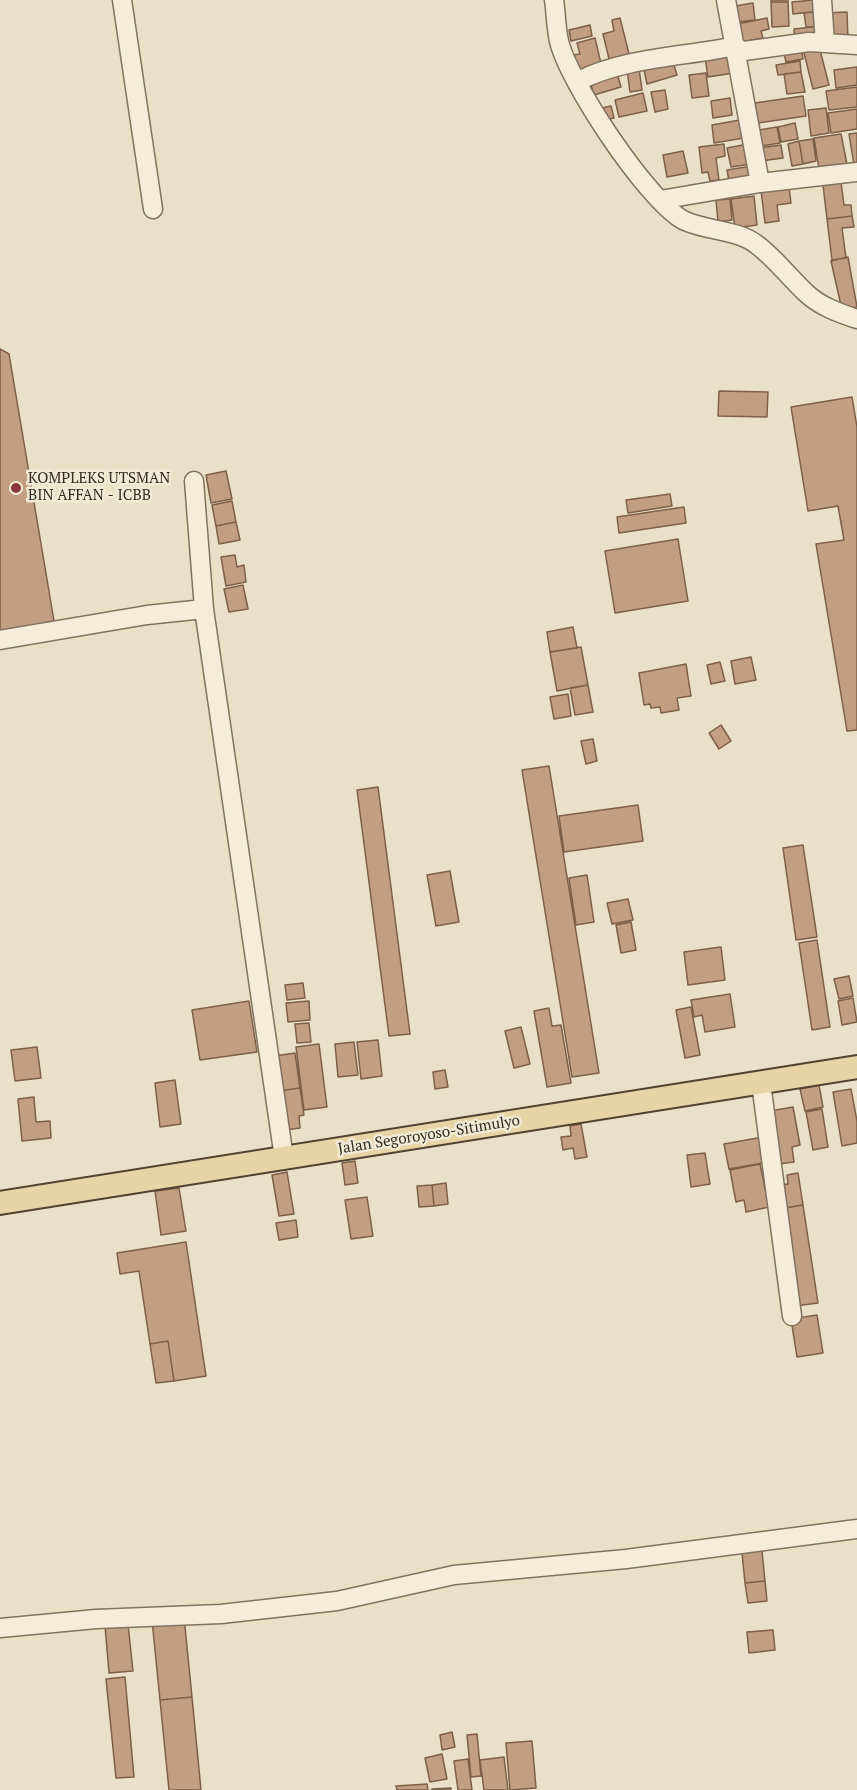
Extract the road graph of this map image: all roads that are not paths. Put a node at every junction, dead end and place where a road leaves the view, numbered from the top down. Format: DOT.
graph roads {
  1 [pos="122,0"];
  2 [pos="554,0"];
  3 [pos="726,0"];
  4 [pos="822,0"];
  5 [pos="825,43"];
  6 [pos="857,45"];
  7 [pos="736,49"];
  8 [pos="578,81"];
  9 [pos="857,172"];
  10 [pos="760,183"];
  11 [pos="660,200"];
  12 [pos="153,209"];
  13 [pos="857,319"];
  14 [pos="194,481"];
  15 [pos="204,609"];
  16 [pos="0,640"];
  17 [pos="857,1067"];
  18 [pos="761,1083"];
  19 [pos="284,1158"];
  20 [pos="0,1203"];
  21 [pos="792,1316"];
  22 [pos="857,1529"];
  23 [pos="0,1628"];
  1 -- 12 [label="street"];
  2 -- 8 [label="street"];
  3 -- 7 [label="street"];
  4 -- 5 [label="street"];
  5 -- 6 [label="street"];
  5 -- 7 [label="street"];
  7 -- 8 [label="street"];
  7 -- 10 [label="street"];
  8 -- 11 [label="street"];
  9 -- 10 [label="street"];
  10 -- 11 [label="street"];
  11 -- 13 [label="street"];
  14 -- 15 [label="street"];
  15 -- 16 [label="street"];
  15 -- 19 [label="street"];
  17 -- 18 [label="main road, Jalan Segoroyoso-Sitimulyo"];
  18 -- 19 [label="main road, Jalan Segoroyoso-Sitimulyo"];
  18 -- 21 [label="street"];
  19 -- 20 [label="main road, Jalan Segoroyoso-Sitimulyo"];
  22 -- 23 [label="street"];
}
